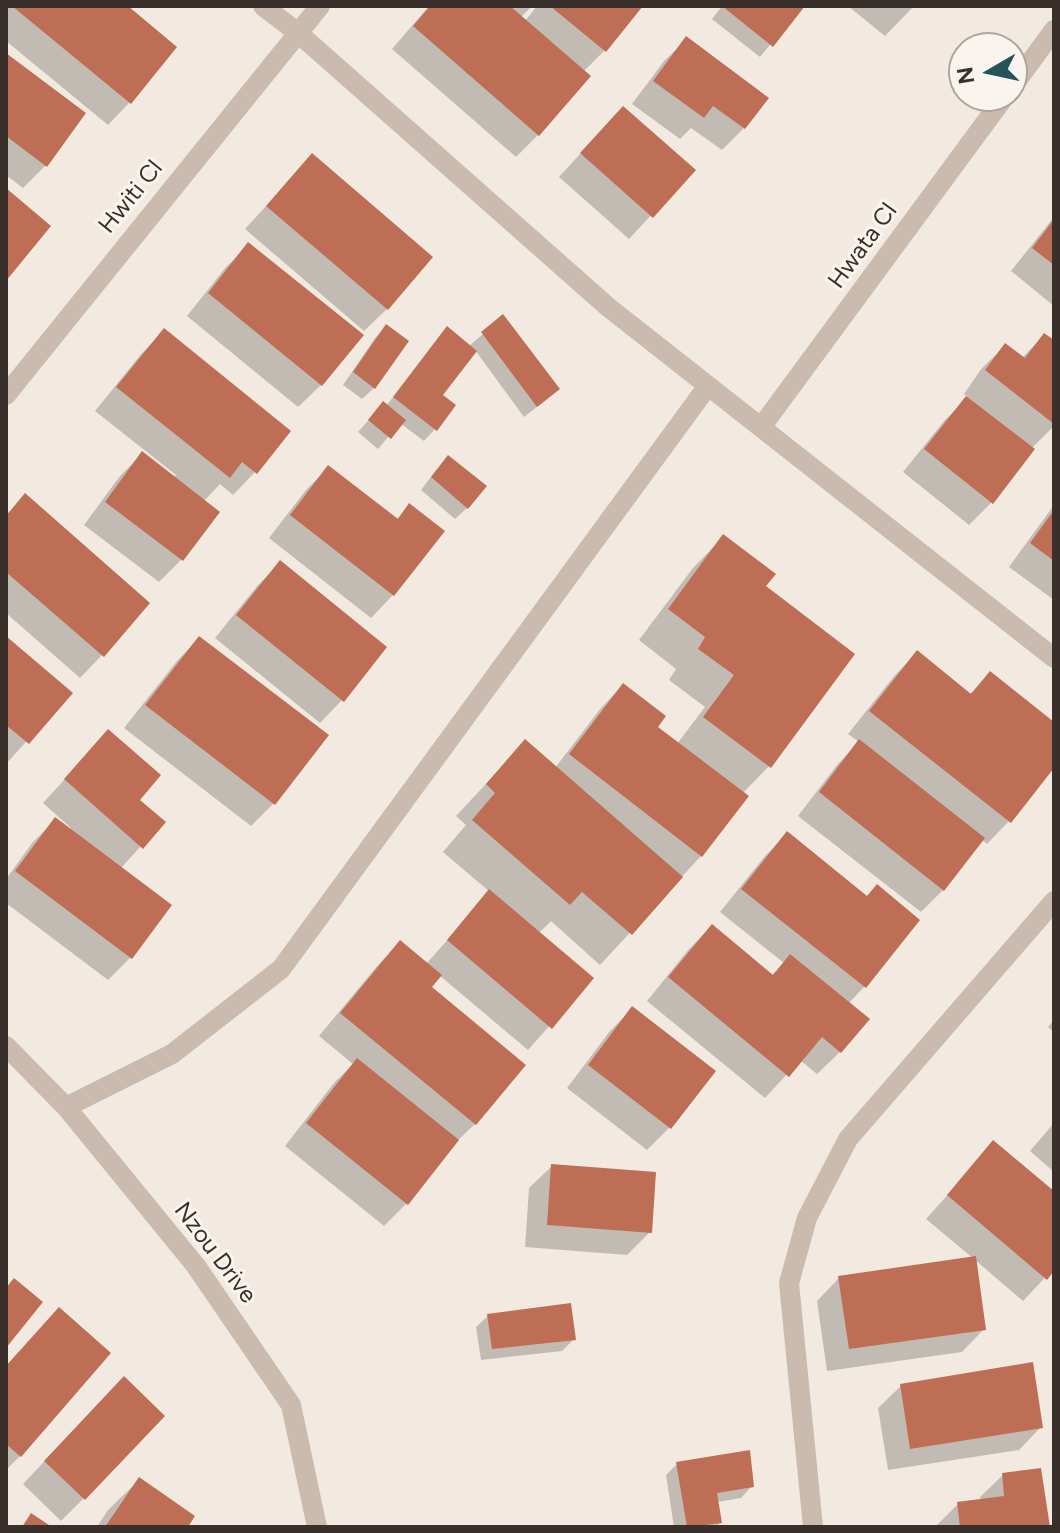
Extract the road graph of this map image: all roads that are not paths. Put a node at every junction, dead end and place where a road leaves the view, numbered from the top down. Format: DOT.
graph roads {
  1 [pos="263,6"];
  2 [pos="320,6"];
  3 [pos="1054,30"];
  4 [pos="297,32"];
  5 [pos="1028,65"];
  6 [pos="993,112"];
  7 [pos="707,387"];
  8 [pos="6,395"];
  9 [pos="762,426"];
  10 [pos="1054,658"];
  11 [pos="1054,901"];
  12 [pos="6,1046"];
  13 [pos="66,1107"];
  14 [pos="317,1527"];
  15 [pos="813,1527"];
  1 -- 4 [label="street"];
  2 -- 4 [label="street, Hwiti Cl"];
  3 -- 5 [label="street"];
  4 -- 7 [label="street"];
  4 -- 8 [label="street, Hwiti Cl"];
  6 -- 9 [label="street, Hwata Cl"];
  7 -- 9 [label="street"];
  7 -- 13 [label="street"];
  9 -- 10 [label="street"];
  11 -- 15 [label="street"];
  12 -- 13 [label="street, Nzou Drive"];
  13 -- 14 [label="street, Nzou Drive"];
}
